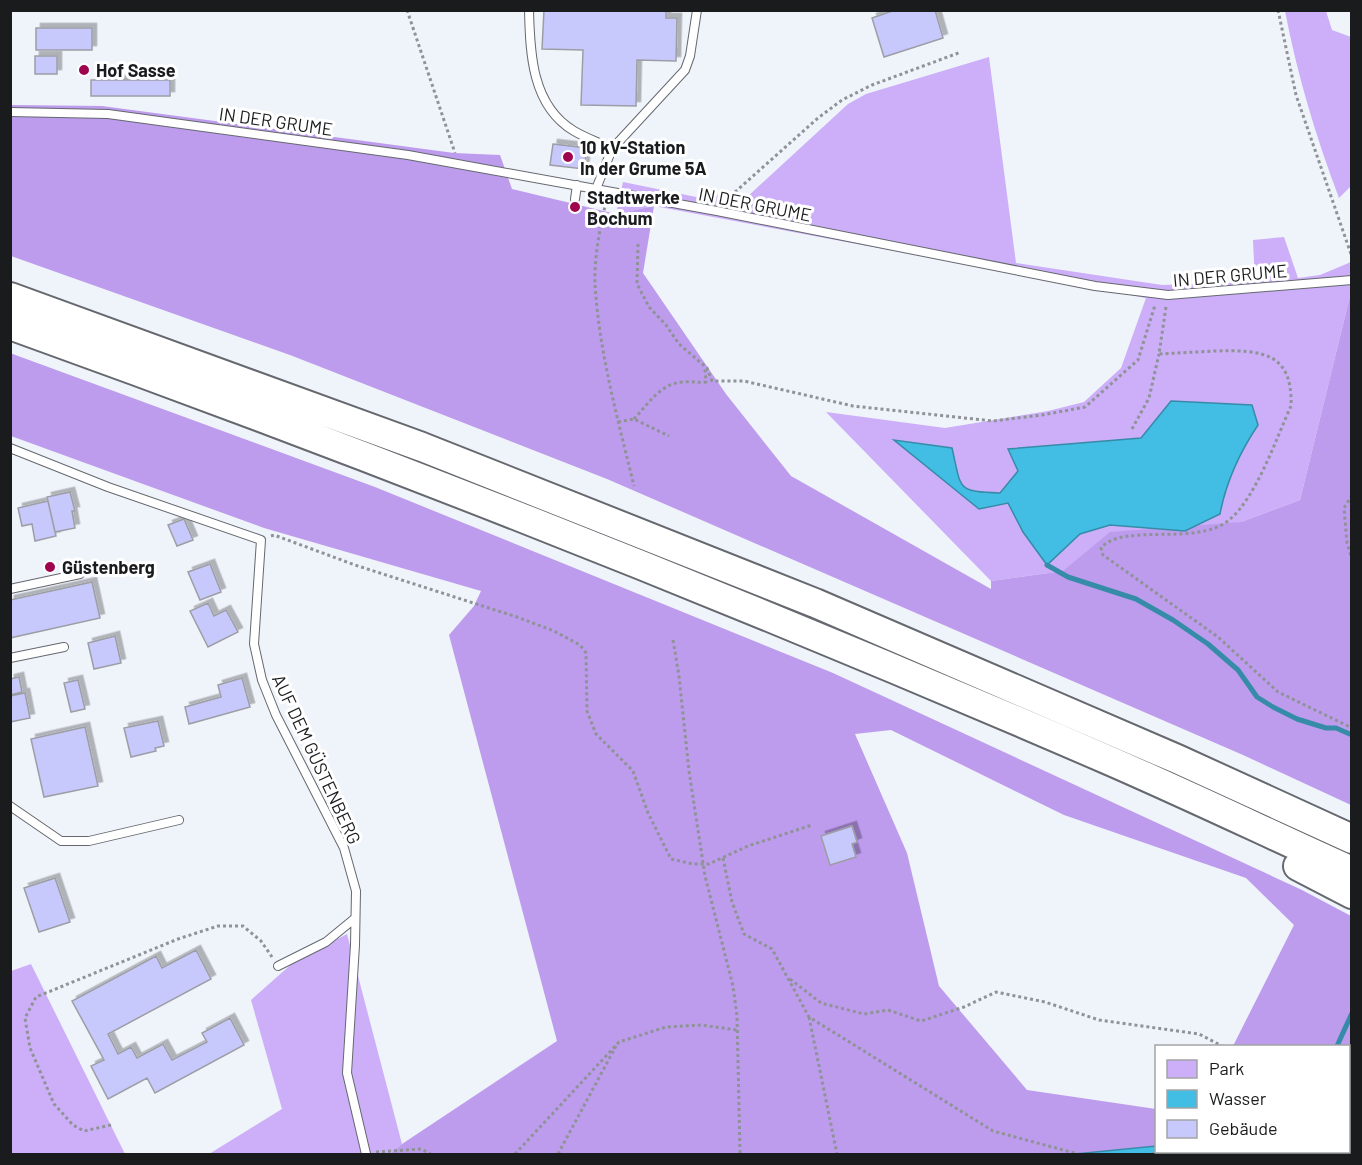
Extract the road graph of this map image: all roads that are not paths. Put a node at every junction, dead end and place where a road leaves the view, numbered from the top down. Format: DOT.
graph roads {
  1 [pos="529,10"];
  2 [pos="697,10"];
  3 [pos="10,112"];
  4 [pos="612,149"];
  5 [pos="577,185"];
  6 [pos="596,189"];
  7 [pos="575,199"];
  8 [pos="1352,280"];
  9 [pos="10,297"];
  10 [pos="10,325"];
  11 [pos="10,448"];
  12 [pos="80,574"];
  13 [pos="10,589"];
  14 [pos="64,647"];
  15 [pos="10,658"];
  16 [pos="1108,760"];
  17 [pos="10,806"];
  18 [pos="179,820"];
  19 [pos="1352,839"];
  20 [pos="1352,871"];
  21 [pos="1352,894"];
  22 [pos="354,919"];
  23 [pos="278,966"];
  24 [pos="366,1153"];
  1 -- 4 [label="lane"];
  2 -- 4 [label="lane"];
  3 -- 5 [label="lane, IN DER GRUME"];
  4 -- 6 [label="lane"];
  5 -- 6 [label="lane, IN DER GRUME"];
  5 -- 7 [label="lane"];
  6 -- 8 [label="lane, IN DER GRUME"];
  9 -- 19 [label="highway"];
  10 -- 16 [label="highway"];
  11 -- 22 [label="lane, AUF DEM GÜSTENBERG"];
  12 -- 13 [label="lane"];
  14 -- 15 [label="lane"];
  16 -- 20 [label="highway"];
  16 -- 21 [label="highway"];
  17 -- 18 [label="lane"];
  22 -- 23 [label="lane"];
  22 -- 24 [label="lane, AUF DEM GÜSTENBERG"];
}
